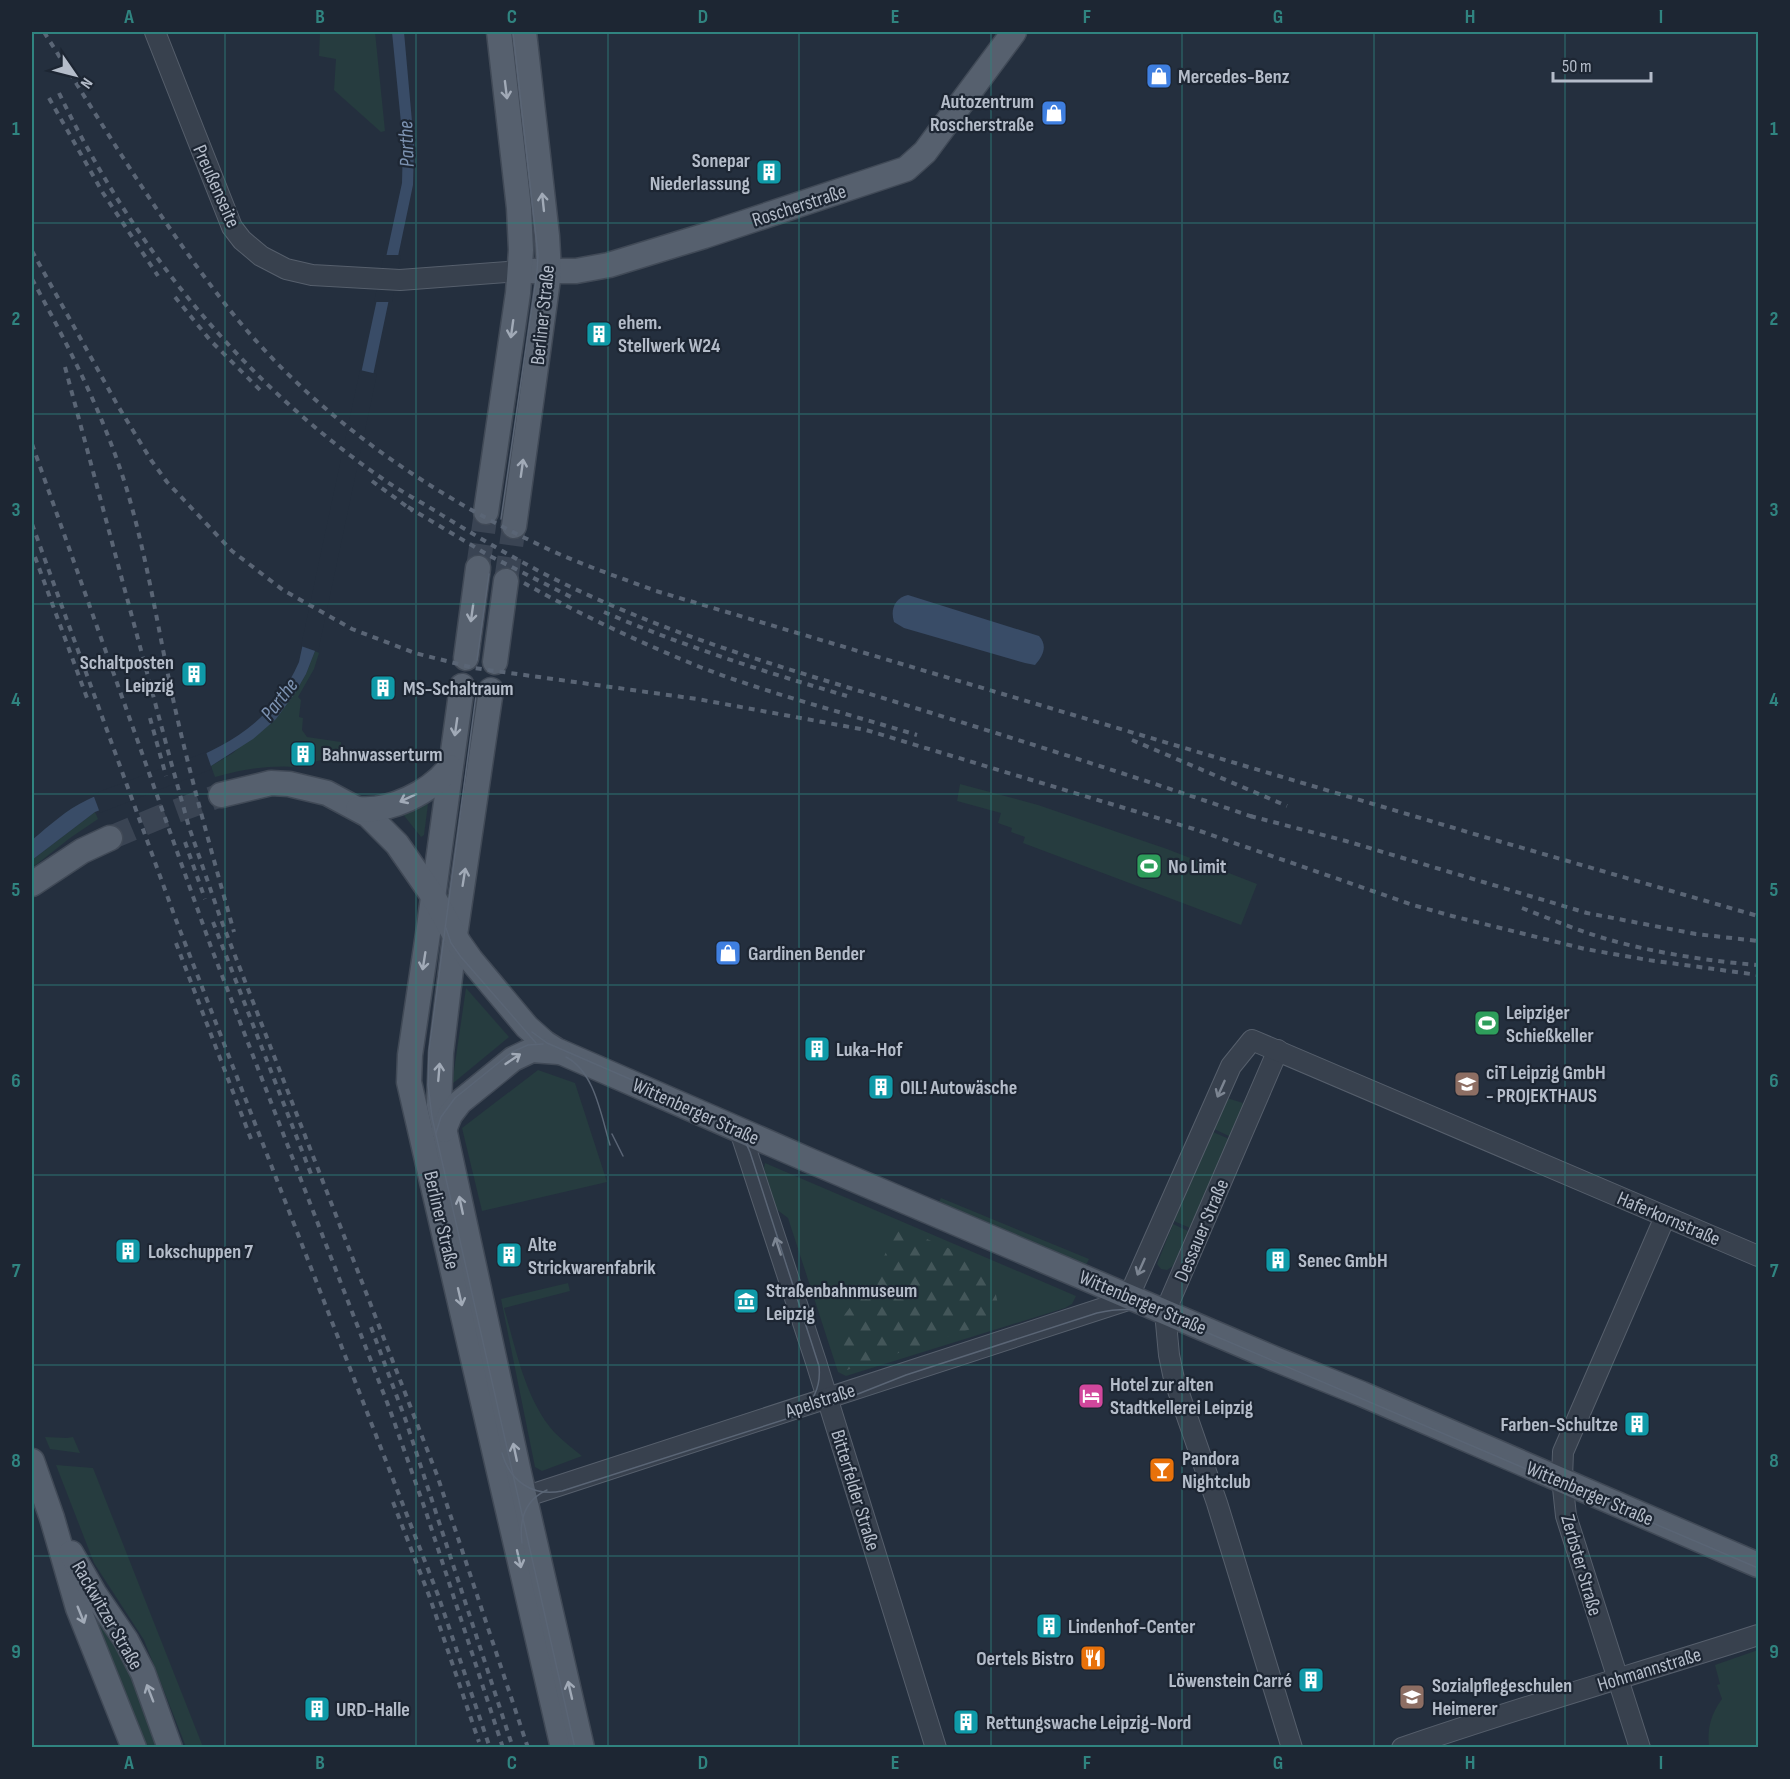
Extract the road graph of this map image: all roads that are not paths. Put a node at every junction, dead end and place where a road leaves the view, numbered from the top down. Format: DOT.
graph roads {
  1 [pos="155,32"];
  2 [pos="499,32"];
  3 [pos="524,32"];
  4 [pos="1014,32"];
  5 [pos="520,272"];
  6 [pos="549,272"];
  7 [pos="486,512"];
  8 [pos="514,526"];
  9 [pos="478,568"];
  10 [pos="506,581"];
  11 [pos="466,658"];
  12 [pos="495,662"];
  13 [pos="462,686"];
  14 [pos="491,690"];
  15 [pos="450,767"];
  16 [pos="221,795"];
  17 [pos="358,809"];
  18 [pos="110,838"];
  19 [pos="55,868"];
  20 [pos="32,884"];
  21 [pos="32,896"];
  22 [pos="433,896"];
  23 [pos="451,927"];
  24 [pos="1278,1050"];
  25 [pos="562,1052"];
  26 [pos="444,1130"];
  27 [pos="740,1131"];
  28 [pos="1665,1217"];
  29 [pos="1758,1256"];
  30 [pos="1131,1297"];
  31 [pos="1166,1312"];
  32 [pos="827,1397"];
  33 [pos="32,1461"];
  34 [pos="1562,1481"];
  35 [pos="516,1499"];
  36 [pos="52,1518"];
  37 [pos="1758,1565"];
  38 [pos="1758,1635"];
  39 [pos="1617,1679"];
  40 [pos="134,1748"];
  41 [pos="170,1748"];
  42 [pos="563,1748"];
  43 [pos="582,1748"];
  44 [pos="936,1748"];
  45 [pos="1292,1748"];
  46 [pos="1402,1748"];
  47 [pos="1640,1748"];
  1 -- 5 [label="street, Preußenseite"];
  2 -- 5 [label="main road, Berliner Straße, one-way"];
  6 -- 3 [label="main road, Berliner Straße, one-way"];
  4 -- 6 [label="main road, Roscherstraße"];
  5 -- 6 [label="main road, Roscherstraße"];
  5 -- 7 [label="main road, Berliner Straße, one-way"];
  8 -- 6 [label="main road, Berliner Straße, one-way"];
  9 -- 11 [label="main road, one-way"];
  10 -- 12 [label="main road"];
  13 -- 15 [label="main road, Berliner Straße, one-way"];
  23 -- 14 [label="main road, Berliner Straße, one-way"];
  15 -- 17 [label="main road, one-way"];
  15 -- 22 [label="main road, Berliner Straße"];
  16 -- 17 [label="main road, Wittenberger Straße"];
  17 -- 22 [label="main road, Wittenberger Straße"];
  18 -- 19 [label="main road"];
  19 -- 20 [label="main road"];
  19 -- 21 [label="main road"];
  22 -- 23 [label="main road, Wittenberger Straße"];
  22 -- 35 [label="main road, Berliner Straße, one-way"];
  23 -- 25 [label="main road, Wittenberger Straße"];
  26 -- 23 [label="main road, Berliner Straße, one-way"];
  24 -- 28 [label="street, Haferkornstraße"];
  24 -- 30 [label="street, Dessauer Straße, one-way"];
  24 -- 31 [label="street, Dessauer Straße"];
  26 -- 25 [label="main road, one-way"];
  25 -- 27 [label="main road, Wittenberger Straße"];
  35 -- 26 [label="main road, Berliner Straße, one-way"];
  27 -- 30 [label="main road, Wittenberger Straße"];
  32 -- 27 [label="street, Bitterfelder Straße, one-way"];
  28 -- 29 [label="street, Haferkornstraße"];
  28 -- 34 [label="street, Zerbster Straße"];
  30 -- 31 [label="main road, Wittenberger Straße"];
  30 -- 32 [label="street, Apelstraße"];
  31 -- 34 [label="main road, Wittenberger Straße"];
  31 -- 45 [label="street, Dessauer Straße"];
  32 -- 35 [label="street, Apelstraße"];
  32 -- 44 [label="street, Bitterfelder Straße"];
  33 -- 36 [label="main road, Rackwitzer Straße"];
  34 -- 37 [label="main road, Wittenberger Straße"];
  34 -- 39 [label="street, Zerbster Straße"];
  35 -- 42 [label="main road, Berliner Straße, one-way"];
  43 -- 35 [label="main road, Berliner Straße, one-way"];
  36 -- 40 [label="main road, Rackwitzer Straße, one-way"];
  41 -- 36 [label="main road, Rackwitzer Straße, one-way"];
  38 -- 39 [label="street, Hohmannstraße"];
  39 -- 46 [label="street, Hohmannstraße"];
  39 -- 47 [label="street, Zerbster Straße"];
}
